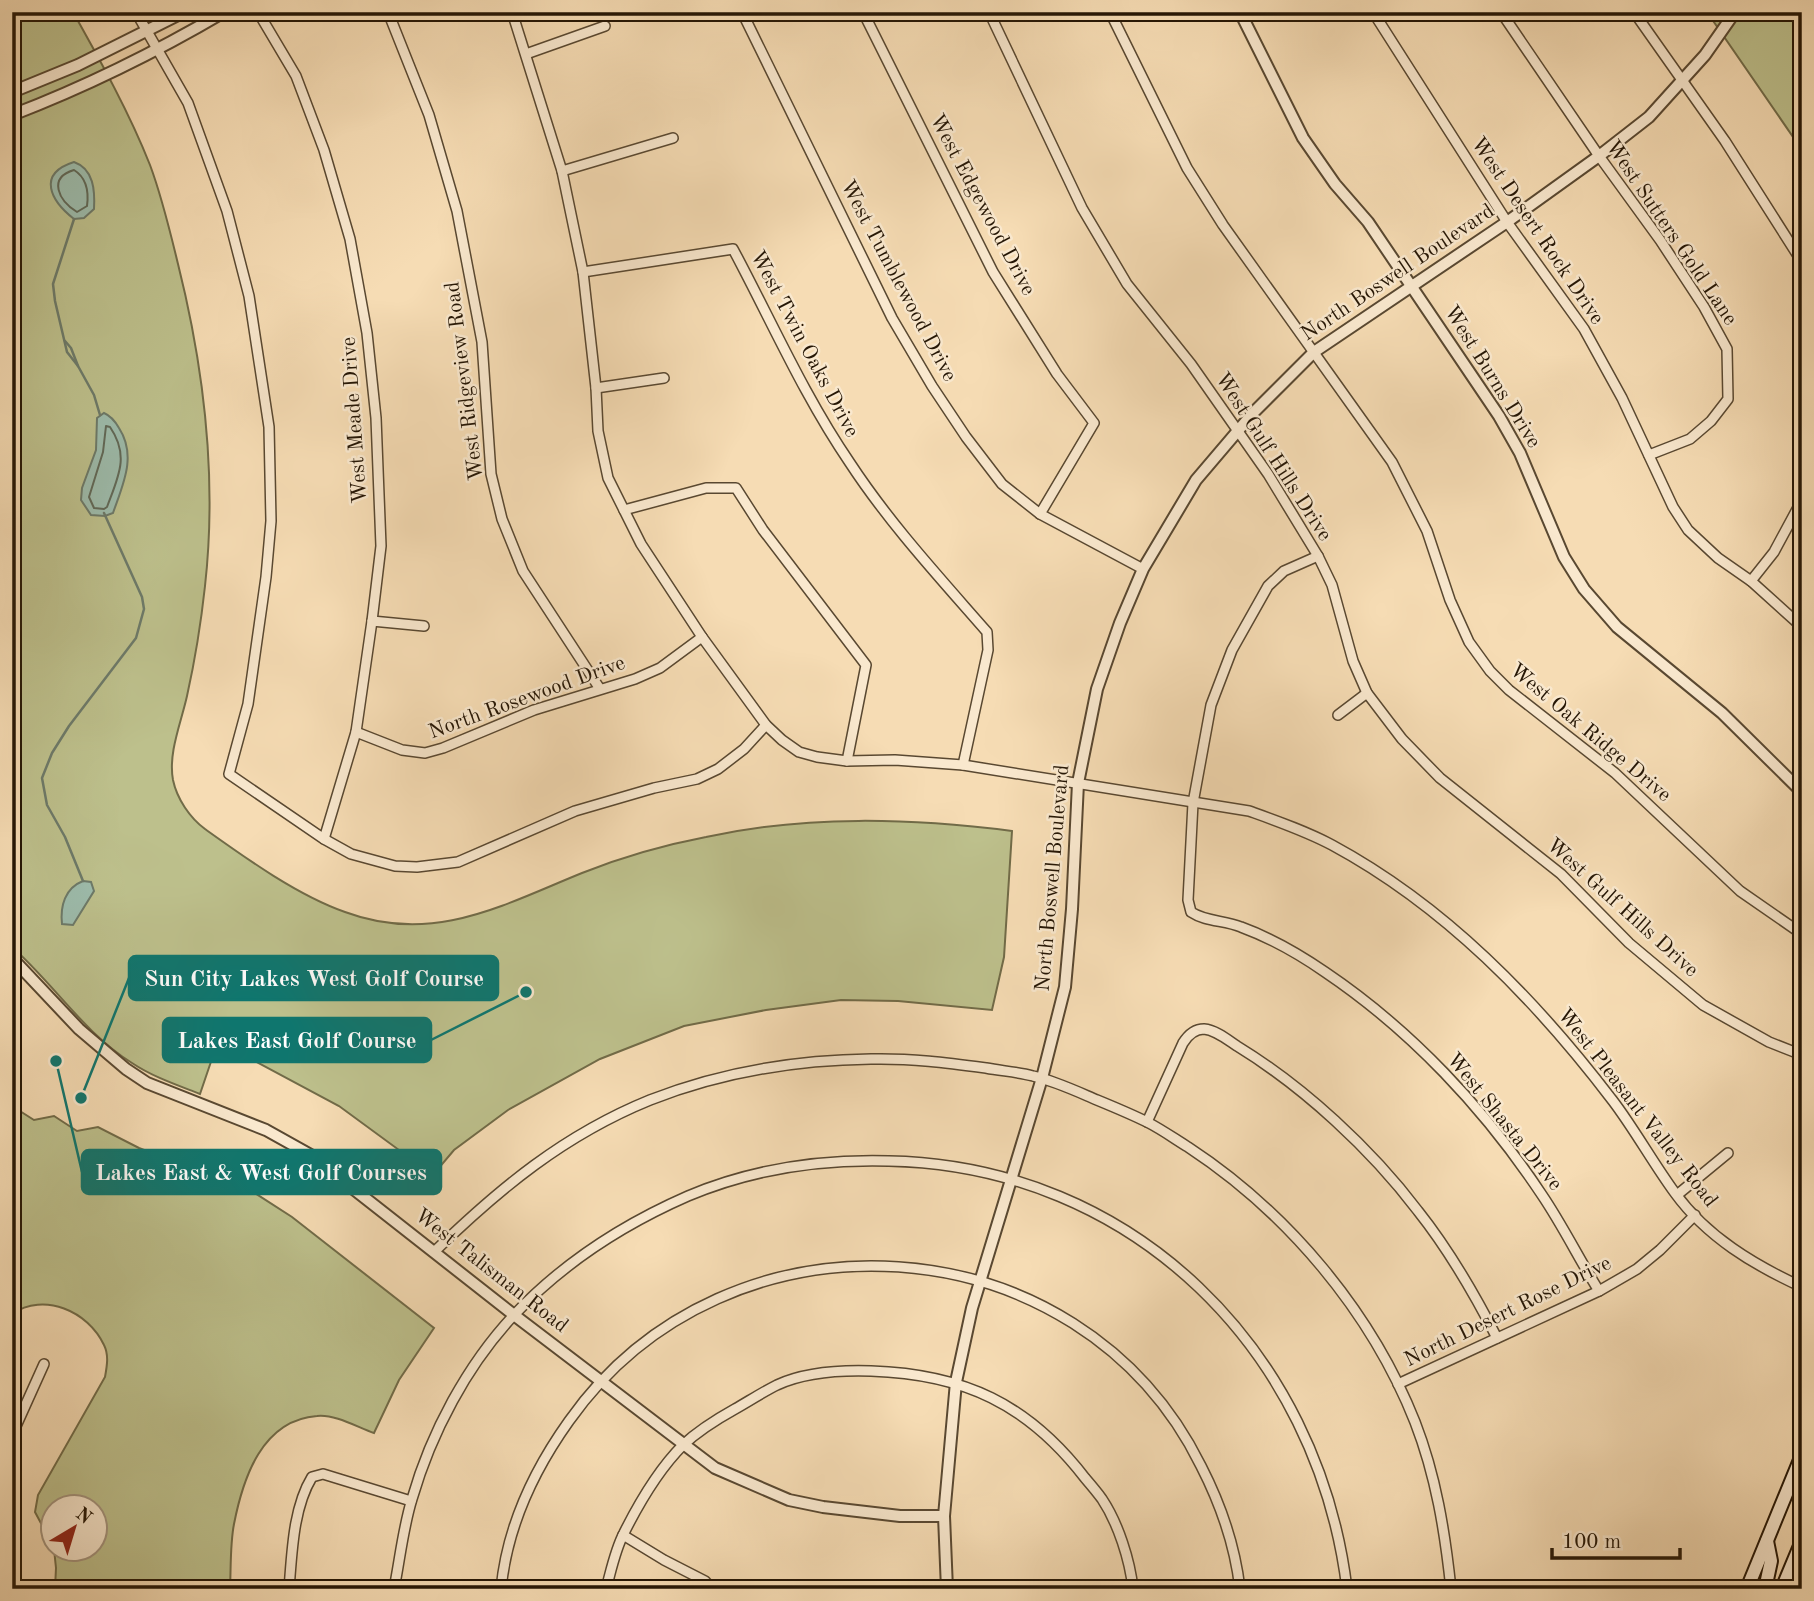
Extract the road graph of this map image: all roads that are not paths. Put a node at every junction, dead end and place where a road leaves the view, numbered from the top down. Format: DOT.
graph roads {
  1 [pos="135,12"];
  2 [pos="184,12"];
  3 [pos="224,12"];
  4 [pos="258,12"];
  5 [pos="388,12"];
  6 [pos="512,12"];
  7 [pos="741,12"];
  8 [pos="863,12"];
  9 [pos="989,12"];
  10 [pos="1110,12"];
  11 [pos="1240,12"];
  12 [pos="1373,12"];
  13 [pos="1502,12"];
  14 [pos="1634,12"];
  15 [pos="1735,12"];
  16 [pos="605,26"];
  17 [pos="146,32"];
  18 [pos="156,50"];
  19 [pos="526,54"];
  20 [pos="1682,81"];
  21 [pos="12,92"];
  22 [pos="12,115"];
  23 [pos="673,138"];
  24 [pos="1599,156"];
  25 [pos="562,171"];
  26 [pos="1507,222"];
  27 [pos="1802,262"];
  28 [pos="583,272"];
  29 [pos="1410,286"];
  30 [pos="1314,352"];
  31 [pos="664,378"];
  32 [pos="596,388"];
  33 [pos="1236,432"];
  34 [pos="1648,456"];
  35 [pos="1802,500"];
  36 [pos="624,510"];
  37 [pos="1040,514"];
  38 [pos="1318,556"];
  39 [pos="1143,569"];
  40 [pos="1751,581"];
  41 [pos="372,621"];
  42 [pos="424,626"];
  43 [pos="1802,627"];
  44 [pos="702,637"];
  45 [pos="600,690"];
  46 [pos="1367,693"];
  47 [pos="1338,715"];
  48 [pos="766,725"];
  49 [pos="356,732"];
  50 [pos="847,761"];
  51 [pos="964,765"];
  52 [pos="1078,783"];
  53 [pos="1802,792"];
  54 [pos="1193,803"];
  55 [pos="324,839"];
  56 [pos="1802,934"];
  57 [pos="12,958"];
  58 [pos="1802,1055"];
  59 [pos="1042,1078"];
  60 [pos="1147,1122"];
  61 [pos="1728,1153"];
  62 [pos="1011,1178"];
  63 [pos="1677,1195"];
  64 [pos="1695,1215"];
  65 [pos="434,1252"];
  66 [pos="980,1280"];
  67 [pos="1802,1286"];
  68 [pos="1599,1291"];
  69 [pos="514,1315"];
  70 [pos="1497,1338"];
  71 [pos="44,1364"];
  72 [pos="600,1381"];
  73 [pos="956,1382"];
  74 [pos="1398,1384"];
  75 [pos="12,1435"];
  76 [pos="683,1445"];
  77 [pos="1800,1464"];
  78 [pos="411,1502"];
  79 [pos="944,1516"];
  80 [pos="623,1535"];
  81 [pos="1767,1540"];
  82 [pos="1802,1541"];
  83 [pos="289,1589"];
  84 [pos="394,1589"];
  85 [pos="501,1589"];
  86 [pos="606,1589"];
  87 [pos="712,1589"];
  88 [pos="947,1589"];
  89 [pos="1133,1589"];
  90 [pos="1240,1589"];
  91 [pos="1347,1589"];
  92 [pos="1451,1589"];
  93 [pos="1747,1589"];
  94 [pos="1765,1589"];
  95 [pos="1782,1589"];
  1 -- 17 [label="street"];
  2 -- 17 [label="street"];
  3 -- 18 [label="street"];
  4 -- 41 [label="street, West Meade Drive"];
  5 -- 45 [label="street, West Ridgeview Road"];
  6 -- 19 [label="street, West Pleasant Valley Road"];
  7 -- 37 [label="street, West Tumblewood Drive"];
  8 -- 37 [label="street, West Edgewood Drive"];
  9 -- 33 [label="street, West Gulf Hills Drive"];
  10 -- 30 [label="street, West Oak Ridge Drive"];
  11 -- 29 [label="street, West Burns Drive"];
  12 -- 26 [label="street, West Desert Rock Drive"];
  13 -- 24 [label="street, West Sutters Gold Lane"];
  14 -- 20 [label="street"];
  15 -- 20 [label="street, North Boswell Boulevard"];
  16 -- 19 [label="street"];
  17 -- 18 [label="street"];
  17 -- 21 [label="street"];
  18 -- 22 [label="street"];
  18 -- 55 [label="street"];
  19 -- 25 [label="street, West Pleasant Valley Road"];
  20 -- 24 [label="street, North Boswell Boulevard"];
  20 -- 27 [label="street"];
  23 -- 25 [label="street"];
  24 -- 26 [label="street, North Boswell Boulevard"];
  24 -- 34 [label="street, West Sutters Gold Lane"];
  25 -- 28 [label="street, West Pleasant Valley Road"];
  26 -- 29 [label="street, North Boswell Boulevard"];
  26 -- 34 [label="street, West Desert Rock Drive"];
  28 -- 32 [label="street, West Pleasant Valley Road"];
  28 -- 51 [label="street, West Twin Oaks Drive"];
  29 -- 30 [label="street, North Boswell Boulevard"];
  29 -- 53 [label="street, West Burns Drive"];
  30 -- 33 [label="street, North Boswell Boulevard"];
  30 -- 56 [label="street, West Oak Ridge Drive"];
  31 -- 32 [label="street"];
  32 -- 36 [label="street, West Pleasant Valley Road"];
  33 -- 38 [label="street, West Gulf Hills Drive"];
  33 -- 39 [label="street, North Boswell Boulevard"];
  34 -- 40 [label="street, West Desert Rock Drive"];
  35 -- 40 [label="street"];
  36 -- 44 [label="street, West Pleasant Valley Road"];
  36 -- 50 [label="street"];
  37 -- 39 [label="street, West Tumblewood Drive"];
  38 -- 46 [label="street, West Gulf Hills Drive"];
  38 -- 54 [label="street, West Shasta Drive"];
  39 -- 52 [label="street, North Boswell Boulevard"];
  40 -- 43 [label="street, West Desert Rock Drive"];
  41 -- 42 [label="street"];
  41 -- 49 [label="street, West Meade Drive"];
  44 -- 45 [label="street, North Rosewood Drive"];
  44 -- 48 [label="street, West Pleasant Valley Road"];
  45 -- 49 [label="street, North Rosewood Drive"];
  46 -- 47 [label="street"];
  46 -- 58 [label="street, West Gulf Hills Drive"];
  48 -- 50 [label="street, West Pleasant Valley Road"];
  48 -- 55 [label="street"];
  49 -- 55 [label="street, West Meade Drive"];
  50 -- 51 [label="street, West Pleasant Valley Road"];
  51 -- 52 [label="street, West Pleasant Valley Road"];
  52 -- 54 [label="street, West Pleasant Valley Road"];
  52 -- 59 [label="street, North Boswell Boulevard"];
  54 -- 63 [label="street, West Pleasant Valley Road"];
  54 -- 68 [label="street, West Shasta Drive"];
  57 -- 65 [label="street, West Talisman Road"];
  59 -- 60 [label="street"];
  59 -- 62 [label="street, North Boswell Boulevard"];
  59 -- 65 [label="street"];
  60 -- 70 [label="street"];
  60 -- 74 [label="street"];
  61 -- 63 [label="street"];
  62 -- 66 [label="street, North Boswell Boulevard"];
  62 -- 69 [label="street"];
  62 -- 91 [label="street"];
  63 -- 64 [label="street, West Pleasant Valley Road"];
  64 -- 67 [label="street, West Pleasant Valley Road"];
  64 -- 68 [label="street, North Desert Rose Drive"];
  65 -- 69 [label="street, West Talisman Road"];
  66 -- 72 [label="street"];
  66 -- 73 [label="street, North Boswell Boulevard"];
  66 -- 90 [label="street"];
  68 -- 70 [label="street, North Desert Rose Drive"];
  69 -- 72 [label="street, West Talisman Road"];
  69 -- 78 [label="street"];
  70 -- 74 [label="street, North Desert Rose Drive"];
  71 -- 75 [label="street"];
  72 -- 76 [label="street, West Talisman Road"];
  72 -- 85 [label="street"];
  73 -- 76 [label="street"];
  73 -- 79 [label="street, North Boswell Boulevard"];
  73 -- 89 [label="street"];
  74 -- 92 [label="street"];
  76 -- 79 [label="street, West Talisman Road"];
  76 -- 80 [label="street"];
  77 -- 81 [label="main road"];
  78 -- 83 [label="street"];
  78 -- 84 [label="street"];
  79 -- 88 [label="street, North Boswell Boulevard"];
  80 -- 86 [label="street"];
  80 -- 87 [label="street"];
  81 -- 93 [label="main road"];
  81 -- 94 [label="main road"];
  82 -- 95 [label="main road"];
}
